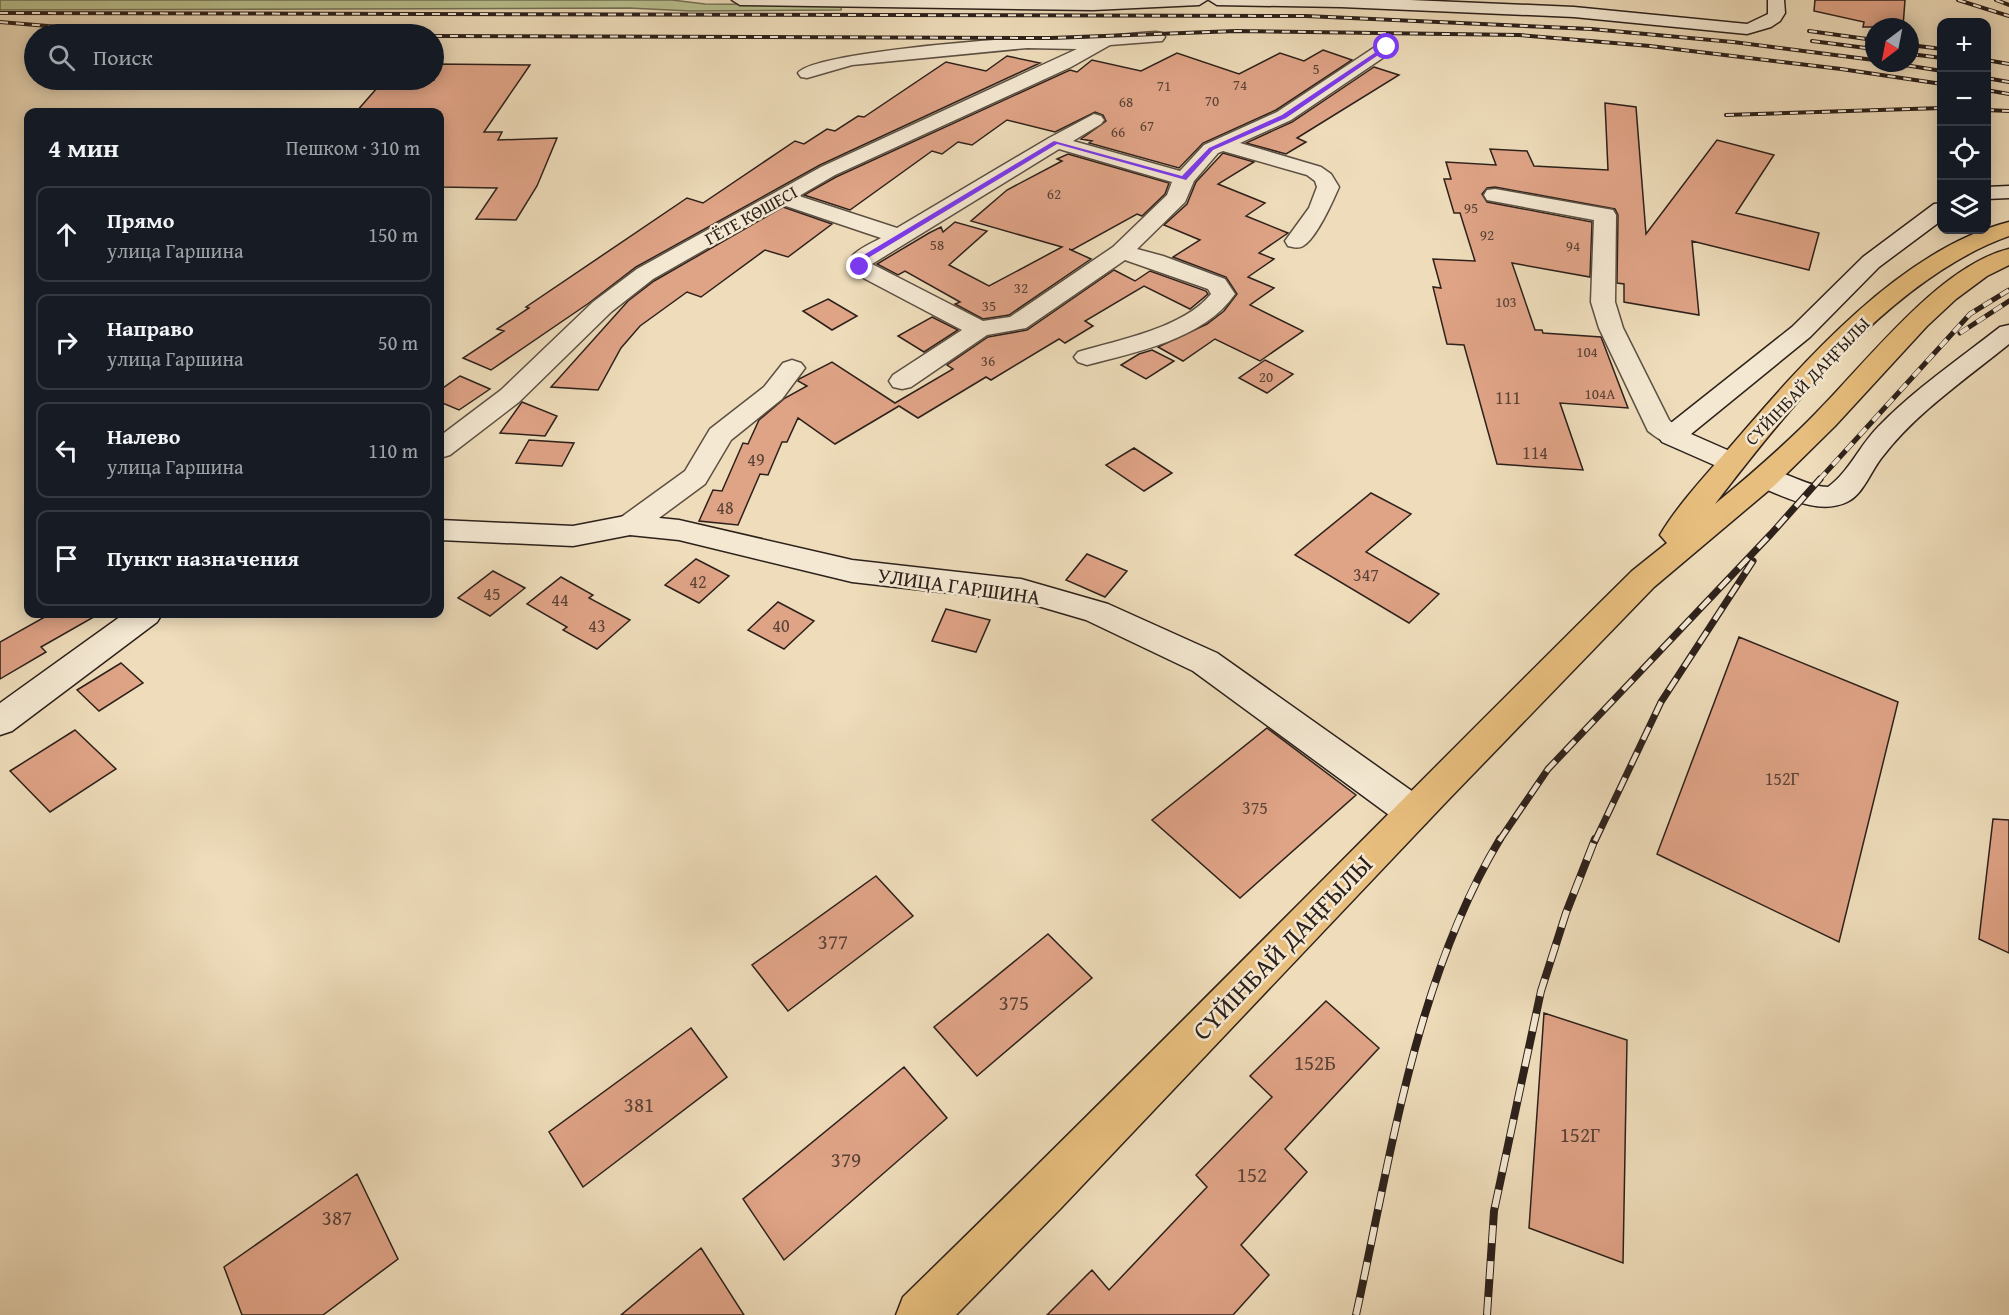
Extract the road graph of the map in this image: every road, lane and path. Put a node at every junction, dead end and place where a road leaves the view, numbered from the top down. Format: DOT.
graph roads {
  1 [pos="740,0"];
  2 [pos="1100,0"];
  3 [pos="1199,0"];
  4 [pos="1217,0"];
  5 [pos="1776,0"];
  6 [pos="1334,1"];
  7 [pos="1145,2"];
  8 [pos="1156,37"];
  9 [pos="1103,42"];
  10 [pos="1387,47"];
  11 [pos="807,73"];
  12 [pos="1094,120"];
  13 [pos="1056,142"];
  14 [pos="1221,144"];
  15 [pos="1184,178"];
  16 [pos="2009,192"];
  17 [pos="1991,193"];
  18 [pos="1495,195"];
  19 [pos="783,198"];
  20 [pos="1937,212"];
  21 [pos="2009,229"];
  22 [pos="898,236"];
  23 [pos="1296,241"];
  24 [pos="1121,252"];
  25 [pos="2009,256"];
  26 [pos="980,329"];
  27 [pos="2009,332"];
  28 [pos="1087,357"];
  29 [pos="792,368"];
  30 [pos="902,381"];
  31 [pos="1672,436"];
  32 [pos="444,445"];
  33 [pos="1731,462"];
  34 [pos="1765,478"];
  35 [pos="630,525"];
  36 [pos="444,530"];
  37 [pos="1642,579"];
  38 [pos="141,618"];
  39 [pos="0,721"];
  40 [pos="1413,812"];
  41 [pos="921,1315"];
  1 -- 7 [label="street"];
  2 -- 7 [label="street"];
  3 -- 7 [label="street"];
  4 -- 6 [label="street"];
  5 -- 6 [label="street"];
  8 -- 9 [label="street"];
  9 -- 11 [label="street"];
  9 -- 19 [label="street, ГЁТЕ КӨШЕСІ"];
  10 -- 14 [label="street"];
  12 -- 13 [label="street"];
  13 -- 15 [label="street"];
  13 -- 22 [label="street"];
  14 -- 15 [label="street"];
  14 -- 23 [label="street"];
  15 -- 24 [label="street"];
  16 -- 17 [label="street"];
  18 -- 31 [label="street"];
  19 -- 22 [label="street"];
  19 -- 32 [label="street, ГЁТЕ КӨШЕСІ"];
  20 -- 31 [label="street"];
  21 -- 33 [label="main road, СҮЙІНБАЙ ДАҢҒЫЛЫ"];
  22 -- 26 [label="street"];
  24 -- 26 [label="street"];
  24 -- 28 [label="street"];
  25 -- 34 [label="main road, СҮЙІНБАЙ ДАҢҒЫЛЫ"];
  26 -- 30 [label="street"];
  27 -- 34 [label="street"];
  29 -- 35 [label="street, УЛИЦА ГАРШИНА"];
  31 -- 33 [label="street"];
  33 -- 37 [label="main road, СҮЙІНБАЙ ДАҢҒЫЛЫ"];
  34 -- 37 [label="main road, СҮЙІНБАЙ ДАҢҒЫЛЫ"];
  35 -- 36 [label="street, УЛИЦА ГАРШИНА"];
  35 -- 40 [label="street, УЛИЦА ГАРШИНА"];
  37 -- 40 [label="main road, СҮЙІНБАЙ ДАҢҒЫЛЫ"];
  38 -- 39 [label="street"];
  40 -- 41 [label="main road, СҮЙІНБАЙ ДАҢҒЫЛЫ"];
}
